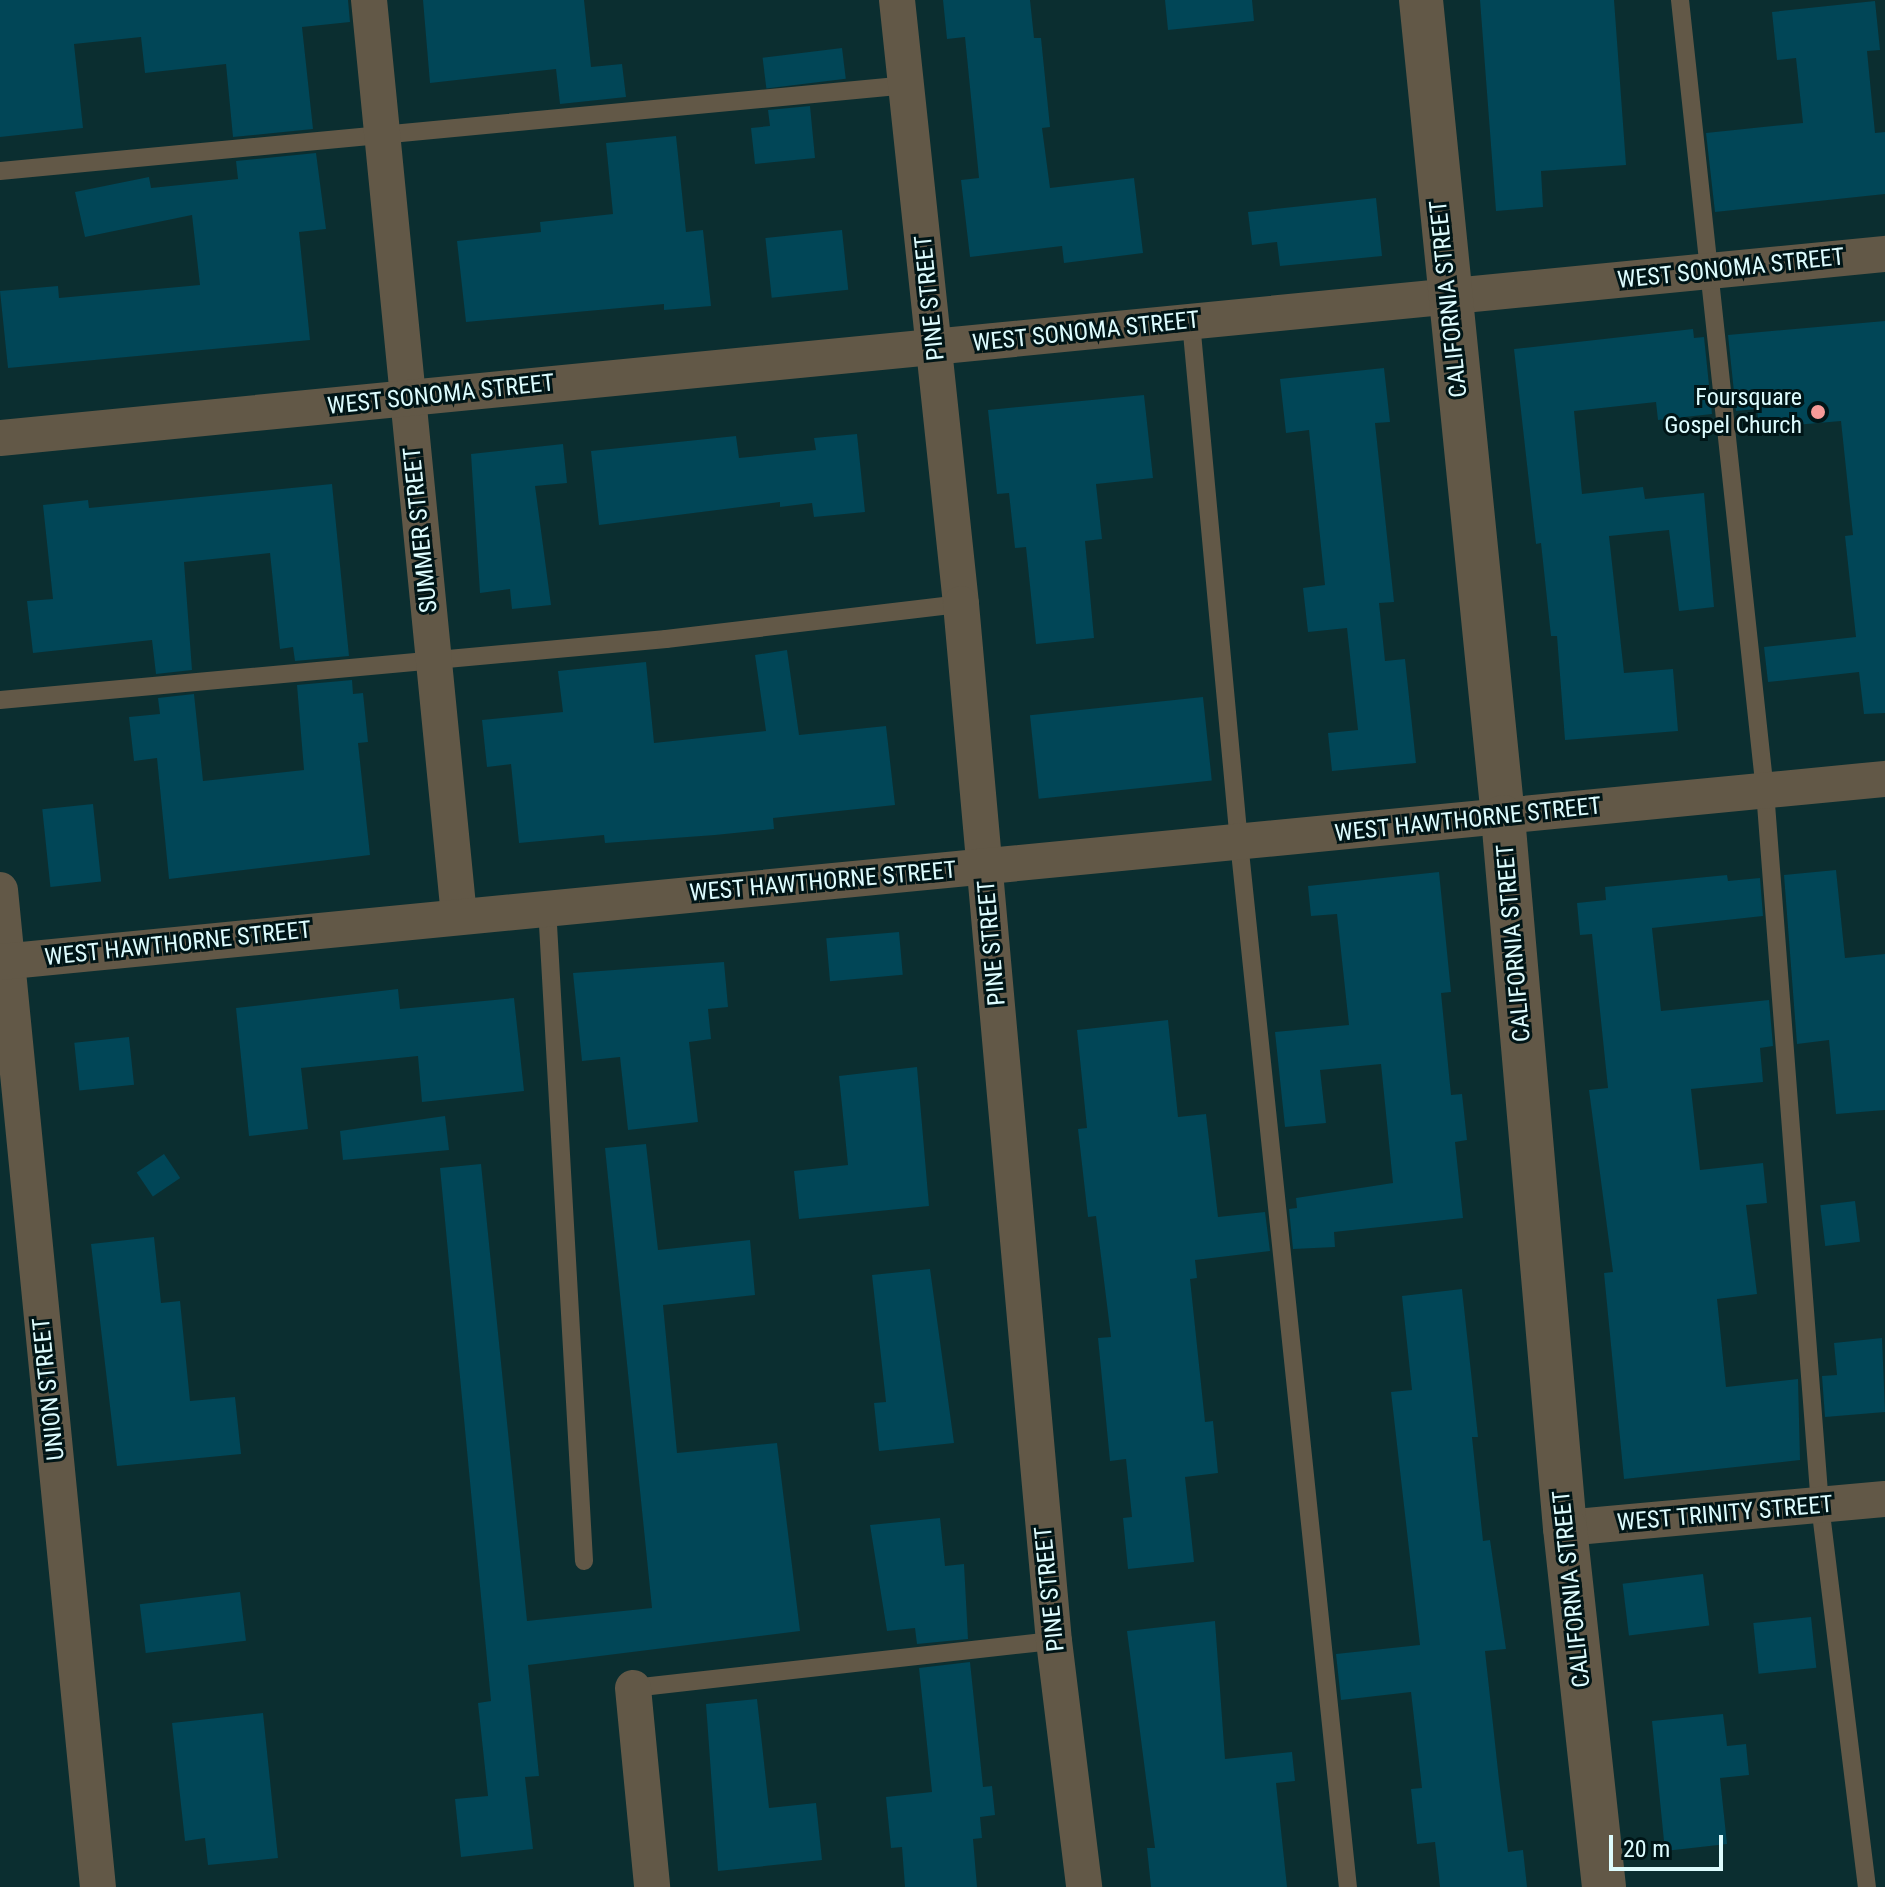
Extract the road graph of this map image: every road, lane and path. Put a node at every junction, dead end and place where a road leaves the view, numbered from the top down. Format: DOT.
graph roads {
  1 [pos="369,0"];
  2 [pos="897,0"];
  3 [pos="1421,0"];
  4 [pos="1680,0"];
  5 [pos="908,85"];
  6 [pos="384,139"];
  7 [pos="0,171"];
  8 [pos="1885,254"];
  9 [pos="1706,272"];
  10 [pos="1448,297"];
  11 [pos="1191,322"];
  12 [pos="935,347"];
  13 [pos="406,399"];
  14 [pos="0,438"];
  15 [pos="961,604"];
  16 [pos="434,658"];
  17 [pos="0,700"];
  18 [pos="1885,779"];
  19 [pos="1765,791"];
  20 [pos="1503,817"];
  21 [pos="1239,842"];
  22 [pos="985,867"];
  23 [pos="0,890"];
  24 [pos="547,907"];
  25 [pos="459,916"];
  26 [pos="4,961"];
  27 [pos="1885,1499"];
  28 [pos="1820,1505"];
  29 [pos="1565,1528"];
  30 [pos="584,1561"];
  31 [pos="1054,1641"];
  32 [pos="633,1688"];
  33 [pos="98,1887"];
  34 [pos="652,1887"];
  35 [pos="1084,1887"];
  36 [pos="1348,1887"];
  37 [pos="1604,1887"];
  38 [pos="1867,1887"];
  1 -- 6 [label="street, SUMMER STREET"];
  2 -- 5 [label="street, PINE STREET"];
  3 -- 10 [label="street, CALIFORNIA STREET"];
  4 -- 9 [label="lane"];
  5 -- 6 [label="lane"];
  5 -- 12 [label="street, PINE STREET"];
  6 -- 7 [label="lane"];
  6 -- 13 [label="street, SUMMER STREET"];
  8 -- 9 [label="street, WEST SONOMA STREET"];
  9 -- 10 [label="street, WEST SONOMA STREET"];
  9 -- 19 [label="lane"];
  10 -- 11 [label="street, WEST SONOMA STREET"];
  10 -- 20 [label="street, CALIFORNIA STREET"];
  11 -- 12 [label="street, WEST SONOMA STREET"];
  11 -- 21 [label="lane"];
  12 -- 13 [label="street, WEST SONOMA STREET"];
  12 -- 15 [label="street, PINE STREET"];
  13 -- 14 [label="street, WEST SONOMA STREET"];
  13 -- 16 [label="street, SUMMER STREET"];
  15 -- 16 [label="lane"];
  15 -- 22 [label="street, PINE STREET"];
  16 -- 17 [label="lane"];
  16 -- 25 [label="street, SUMMER STREET"];
  18 -- 19 [label="street, WEST HAWTHORNE STREET"];
  19 -- 20 [label="street, WEST HAWTHORNE STREET"];
  19 -- 28 [label="lane"];
  20 -- 21 [label="street, WEST HAWTHORNE STREET"];
  20 -- 29 [label="street, CALIFORNIA STREET"];
  21 -- 22 [label="street, WEST HAWTHORNE STREET"];
  21 -- 36 [label="lane"];
  22 -- 24 [label="street, WEST HAWTHORNE STREET"];
  22 -- 31 [label="street, PINE STREET"];
  23 -- 26 [label="street, UNION STREET"];
  24 -- 25 [label="street, WEST HAWTHORNE STREET"];
  24 -- 30 [label="lane"];
  25 -- 26 [label="street, WEST HAWTHORNE STREET"];
  26 -- 33 [label="street, UNION STREET"];
  27 -- 28 [label="street, WEST TRINITY STREET"];
  28 -- 29 [label="street, WEST TRINITY STREET"];
  28 -- 38 [label="lane"];
  29 -- 37 [label="street, CALIFORNIA STREET"];
  31 -- 32 [label="lane"];
  31 -- 35 [label="street, PINE STREET"];
  32 -- 34 [label="street"];
}
